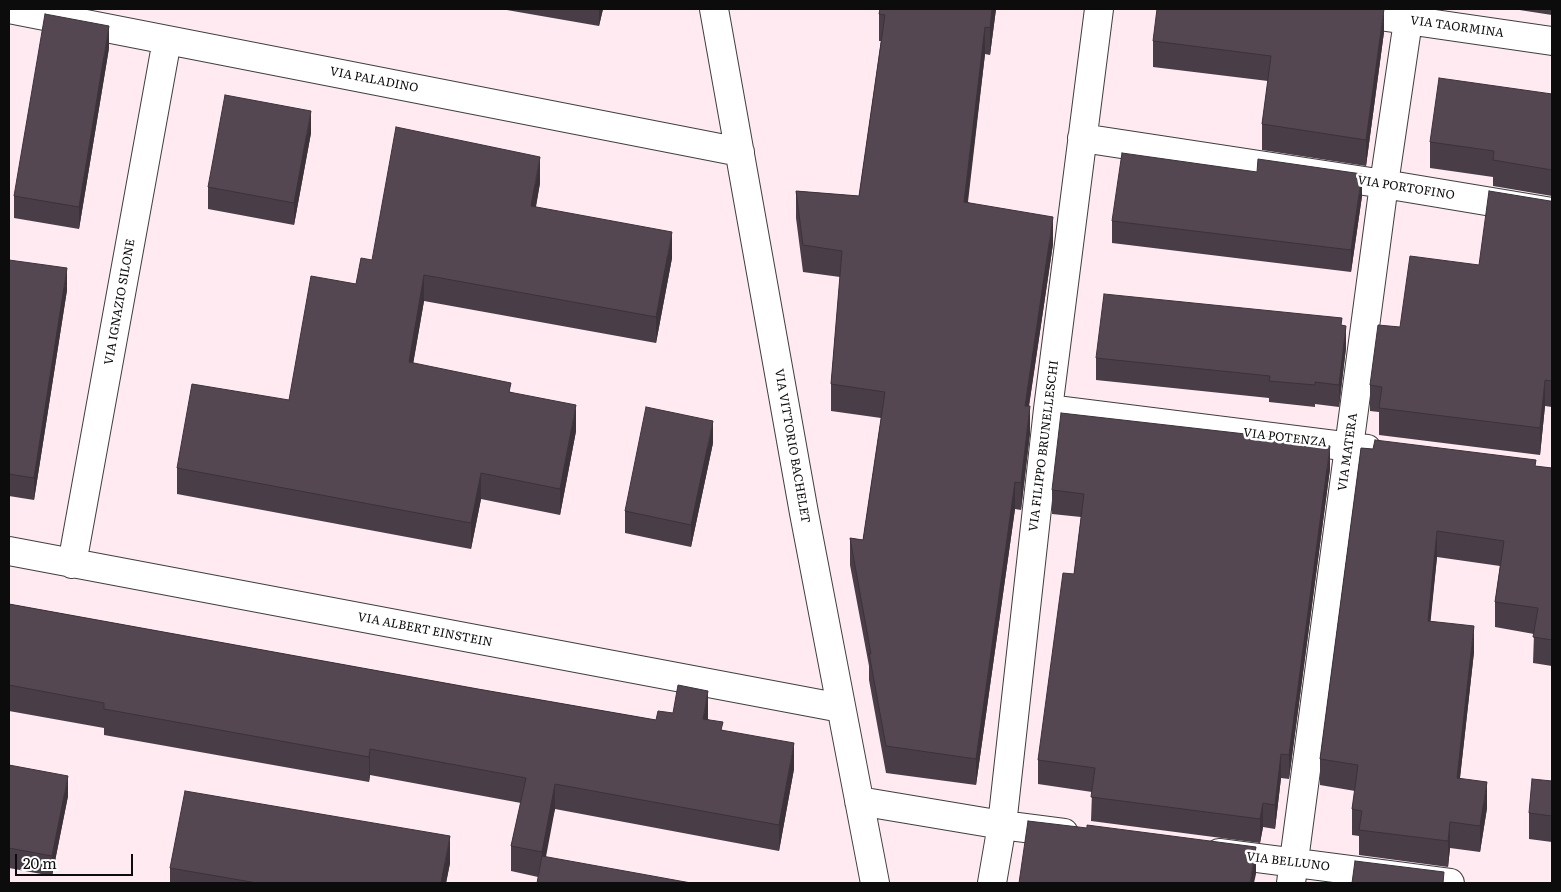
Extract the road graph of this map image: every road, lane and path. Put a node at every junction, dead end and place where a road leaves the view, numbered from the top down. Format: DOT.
graph roads {
  1 [pos="9,9"];
  2 [pos="714,9"];
  3 [pos="1099,9"];
  4 [pos="1331,9"];
  5 [pos="1408,20"];
  6 [pos="167,40"];
  7 [pos="1552,41"];
  8 [pos="1082,138"];
  9 [pos="740,152"];
  10 [pos="1384,184"];
  11 [pos="1552,212"];
  12 [pos="1048,409"];
  13 [pos="1349,446"];
  14 [pos="1388,451"];
  15 [pos="9,551"];
  16 [pos="72,564"];
  17 [pos="841,708"];
  18 [pos="859,801"];
  19 [pos="1002,825"];
  20 [pos="1089,836"];
  21 [pos="1197,850"];
  22 [pos="1293,873"];
  23 [pos="875,883"];
  24 [pos="992,883"];
  25 [pos="1450,883"];
  1 -- 6 [label="street, VIA PALADINO"];
  2 -- 9 [label="street, VIA VITTORIO BACHELET"];
  3 -- 8 [label="street, VIA FILIPPO BRUNELLESCHI"];
  4 -- 5 [label="street, VIA TAORMINA"];
  5 -- 7 [label="street, VIA TAORMINA"];
  5 -- 10 [label="street, VIA MATERA"];
  6 -- 9 [label="street, VIA PALADINO"];
  6 -- 16 [label="street, VIA IGNAZIO SILONE"];
  8 -- 10 [label="street, VIA PORTOFINO"];
  8 -- 12 [label="street, VIA FILIPPO BRUNELLESCHI"];
  9 -- 17 [label="street, VIA VITTORIO BACHELET"];
  10 -- 11 [label="street, VIA PORTOFINO"];
  10 -- 13 [label="street, VIA MATERA"];
  12 -- 13 [label="street, VIA POTENZA"];
  12 -- 19 [label="street, VIA FILIPPO BRUNELLESCHI"];
  13 -- 14 [label="street, VIA POTENZA"];
  13 -- 22 [label="street, VIA MATERA"];
  15 -- 16 [label="street, VIA ALBERT EINSTEIN"];
  16 -- 17 [label="street, VIA ALBERT EINSTEIN"];
  17 -- 18 [label="street, VIA VITTORIO BACHELET"];
  18 -- 19 [label="street"];
  18 -- 23 [label="street, VIA VITTORIO BACHELET"];
  19 -- 20 [label="street"];
  19 -- 24 [label="street, VIA FILIPPO BRUNELLESCHI"];
  21 -- 22 [label="street, VIA BELLUNO"];
  22 -- 25 [label="street, VIA BELLUNO"];
}
